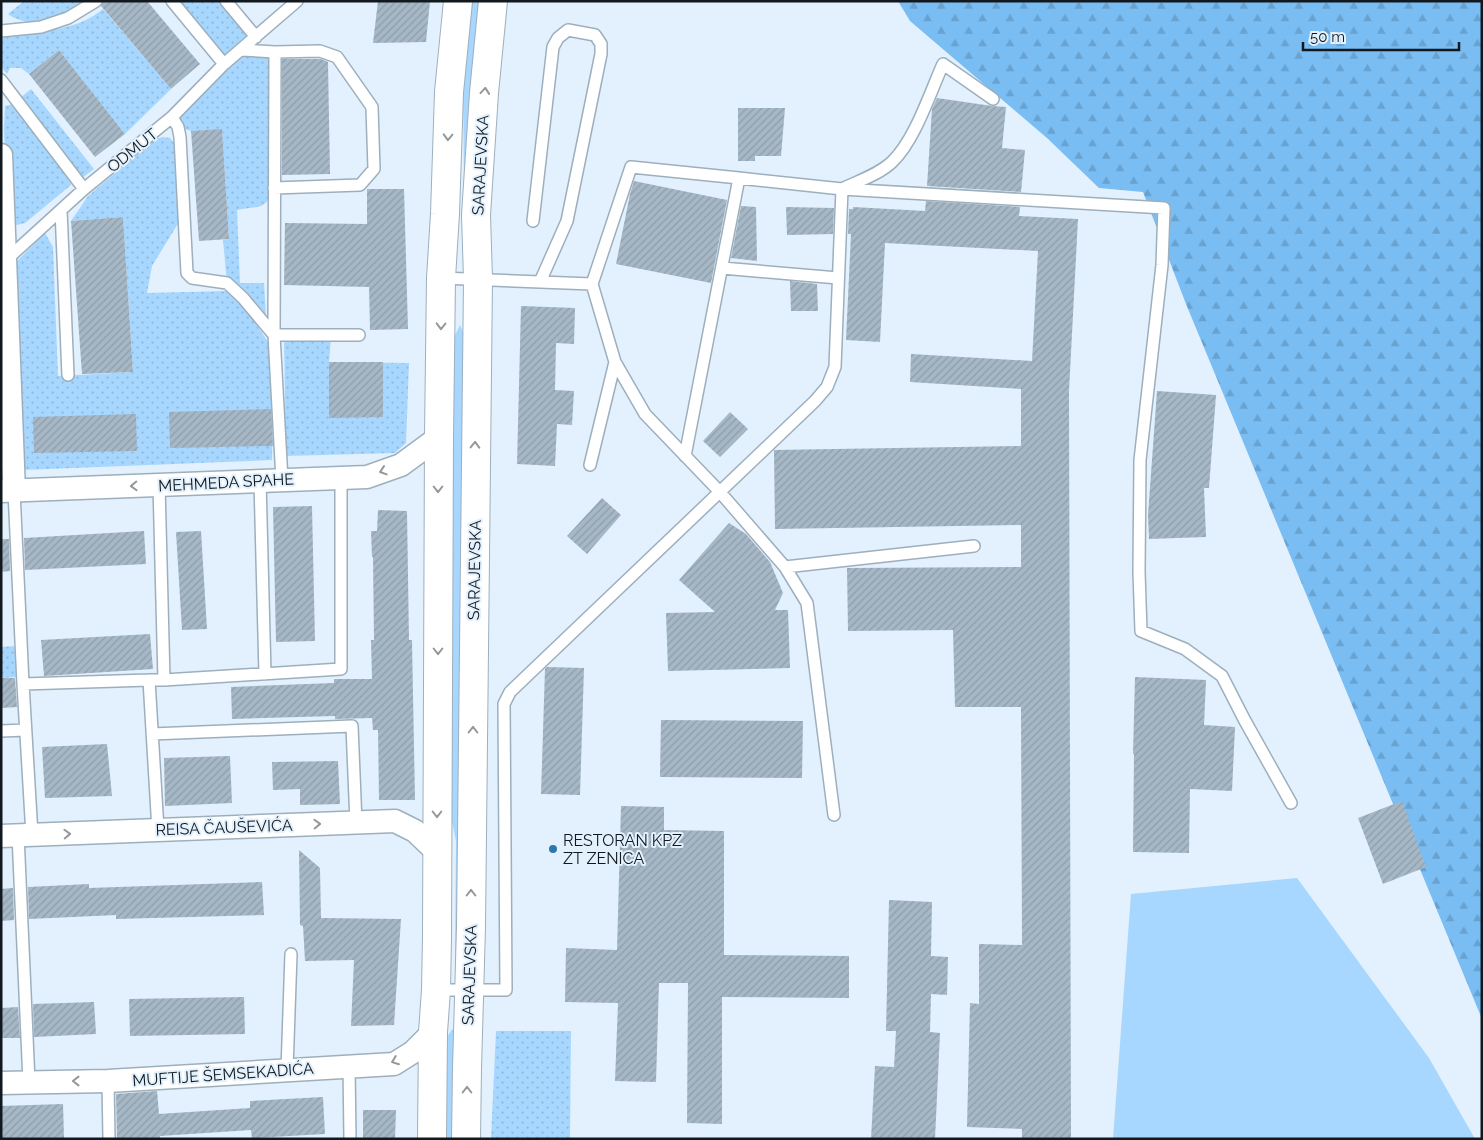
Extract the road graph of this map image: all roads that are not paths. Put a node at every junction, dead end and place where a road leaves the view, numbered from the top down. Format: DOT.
graph roads {
  1 [pos="96,1"];
  2 [pos="172,1"];
  3 [pos="226,1"];
  4 [pos="297,1"];
  5 [pos="458,1"];
  6 [pos="493,1"];
  7 [pos="1,31"];
  8 [pos="256,37"];
  9 [pos="242,50"];
  10 [pos="275,52"];
  11 [pos="224,64"];
  12 [pos="1,80"];
  13 [pos="992,99"];
  14 [pos="172,117"];
  15 [pos="1,155"];
  16 [pos="739,178"];
  17 [pos="274,188"];
  18 [pos="84,190"];
  19 [pos="842,190"];
  20 [pos="61,210"];
  21 [pos="533,222"];
  22 [pos="5,261"];
  23 [pos="722,268"];
  24 [pos="441,278"];
  25 [pos="838,278"];
  26 [pos="478,279"];
  27 [pos="540,282"];
  28 [pos="592,284"];
  29 [pos="274,335"];
  30 [pos="359,335"];
  31 [pos="615,362"];
  32 [pos="68,375"];
  33 [pos="439,437"];
  34 [pos="685,456"];
  35 [pos="590,465"];
  36 [pos="342,477"];
  37 [pos="271,480"];
  38 [pos="159,485"];
  39 [pos="8,491"];
  40 [pos="719,491"];
  41 [pos="974,546"];
  42 [pos="785,567"];
  43 [pos="265,674"];
  44 [pos="149,680"];
  45 [pos="164,680"];
  46 [pos="23,684"];
  47 [pos="25,730"];
  48 [pos="1,732"];
  49 [pos="152,734"];
  50 [pos="1291,803"];
  51 [pos="834,815"];
  52 [pos="356,823"];
  53 [pos="158,830"];
  54 [pos="17,835"];
  55 [pos="437,852"];
  56 [pos="291,954"];
  57 [pos="469,989"];
  58 [pos="436,990"];
  59 [pos="433,1032"];
  60 [pos="349,1066"];
  61 [pos="286,1070"];
  62 [pos="29,1082"];
  63 [pos="108,1082"];
  64 [pos="1,1083"];
  65 [pos="109,1139"];
  66 [pos="350,1139"];
  67 [pos="432,1139"];
  68 [pos="466,1139"];
  1 -- 7 [label="lane"];
  2 -- 11 [label="lane"];
  3 -- 8 [label="lane"];
  4 -- 8 [label="lane, ODMUT"];
  5 -- 24 [label="main road, SARAJEVSKA, one-way"];
  26 -- 6 [label="main road, SARAJEVSKA, one-way"];
  8 -- 9 [label="lane, ODMUT"];
  9 -- 10 [label="lane"];
  9 -- 11 [label="lane, ODMUT"];
  10 -- 17 [label="lane"];
  10 -- 17 [label="lane"];
  11 -- 14 [label="lane, ODMUT"];
  12 -- 18 [label="lane"];
  13 -- 19 [label="lane"];
  14 -- 18 [label="lane, ODMUT"];
  14 -- 29 [label="lane"];
  15 -- 22 [label="street"];
  16 -- 19 [label="lane"];
  16 -- 23 [label="lane"];
  16 -- 28 [label="lane"];
  17 -- 29 [label="lane"];
  18 -- 20 [label="lane, ODMUT"];
  19 -- 25 [label="lane"];
  19 -- 50 [label="lane"];
  20 -- 22 [label="lane, ODMUT"];
  20 -- 32 [label="lane"];
  21 -- 27 [label="lane"];
  22 -- 39 [label="street"];
  23 -- 25 [label="lane"];
  23 -- 34 [label="lane"];
  24 -- 26 [label="lane"];
  24 -- 33 [label="main road, SARAJEVSKA, one-way"];
  25 -- 40 [label="lane"];
  26 -- 27 [label="lane"];
  57 -- 26 [label="main road, SARAJEVSKA, one-way"];
  27 -- 28 [label="lane"];
  28 -- 31 [label="lane"];
  29 -- 30 [label="lane"];
  29 -- 37 [label="lane"];
  31 -- 34 [label="lane"];
  31 -- 35 [label="lane"];
  33 -- 36 [label="street, MEHMEDA SPAHE, one-way"];
  33 -- 55 [label="main road, SARAJEVSKA, one-way"];
  34 -- 40 [label="lane"];
  36 -- 37 [label="street, MEHMEDA SPAHE"];
  36 -- 43 [label="lane"];
  37 -- 38 [label="street, MEHMEDA SPAHE"];
  37 -- 43 [label="lane"];
  38 -- 39 [label="street, MEHMEDA SPAHE, one-way"];
  38 -- 45 [label="lane"];
  39 -- 46 [label="lane"];
  40 -- 42 [label="lane"];
  40 -- 57 [label="lane"];
  41 -- 42 [label="lane"];
  42 -- 51 [label="lane"];
  43 -- 45 [label="lane"];
  44 -- 45 [label="lane"];
  44 -- 46 [label="lane"];
  44 -- 49 [label="lane"];
  46 -- 47 [label="lane"];
  47 -- 48 [label="lane"];
  47 -- 54 [label="lane"];
  49 -- 52 [label="lane"];
  49 -- 53 [label="lane"];
  53 -- 52 [label="street, REISA ČAUŠEVIĆA, one-way"];
  52 -- 55 [label="street, REISA ČAUŠEVIĆA"];
  54 -- 53 [label="street, REISA ČAUŠEVIĆA, one-way"];
  54 -- 62 [label="lane"];
  55 -- 58 [label="main road, SARAJEVSKA"];
  56 -- 61 [label="lane"];
  57 -- 58 [label="lane"];
  68 -- 57 [label="main road, SARAJEVSKA, one-way"];
  58 -- 59 [label="main road, SARAJEVSKA"];
  59 -- 60 [label="street, MUFTIJE ŠEMSEKADIĆA, one-way"];
  59 -- 67 [label="main road, SARAJEVSKA"];
  60 -- 61 [label="street, MUFTIJE ŠEMSEKADIĆA"];
  60 -- 66 [label="lane"];
  61 -- 63 [label="street, MUFTIJE ŠEMSEKADIĆA"];
  63 -- 62 [label="street, MUFTIJE ŠEMSEKADIĆA, one-way"];
  62 -- 64 [label="street, MUFTIJE ŠEMSEKADIĆA"];
  63 -- 65 [label="lane"];
}
